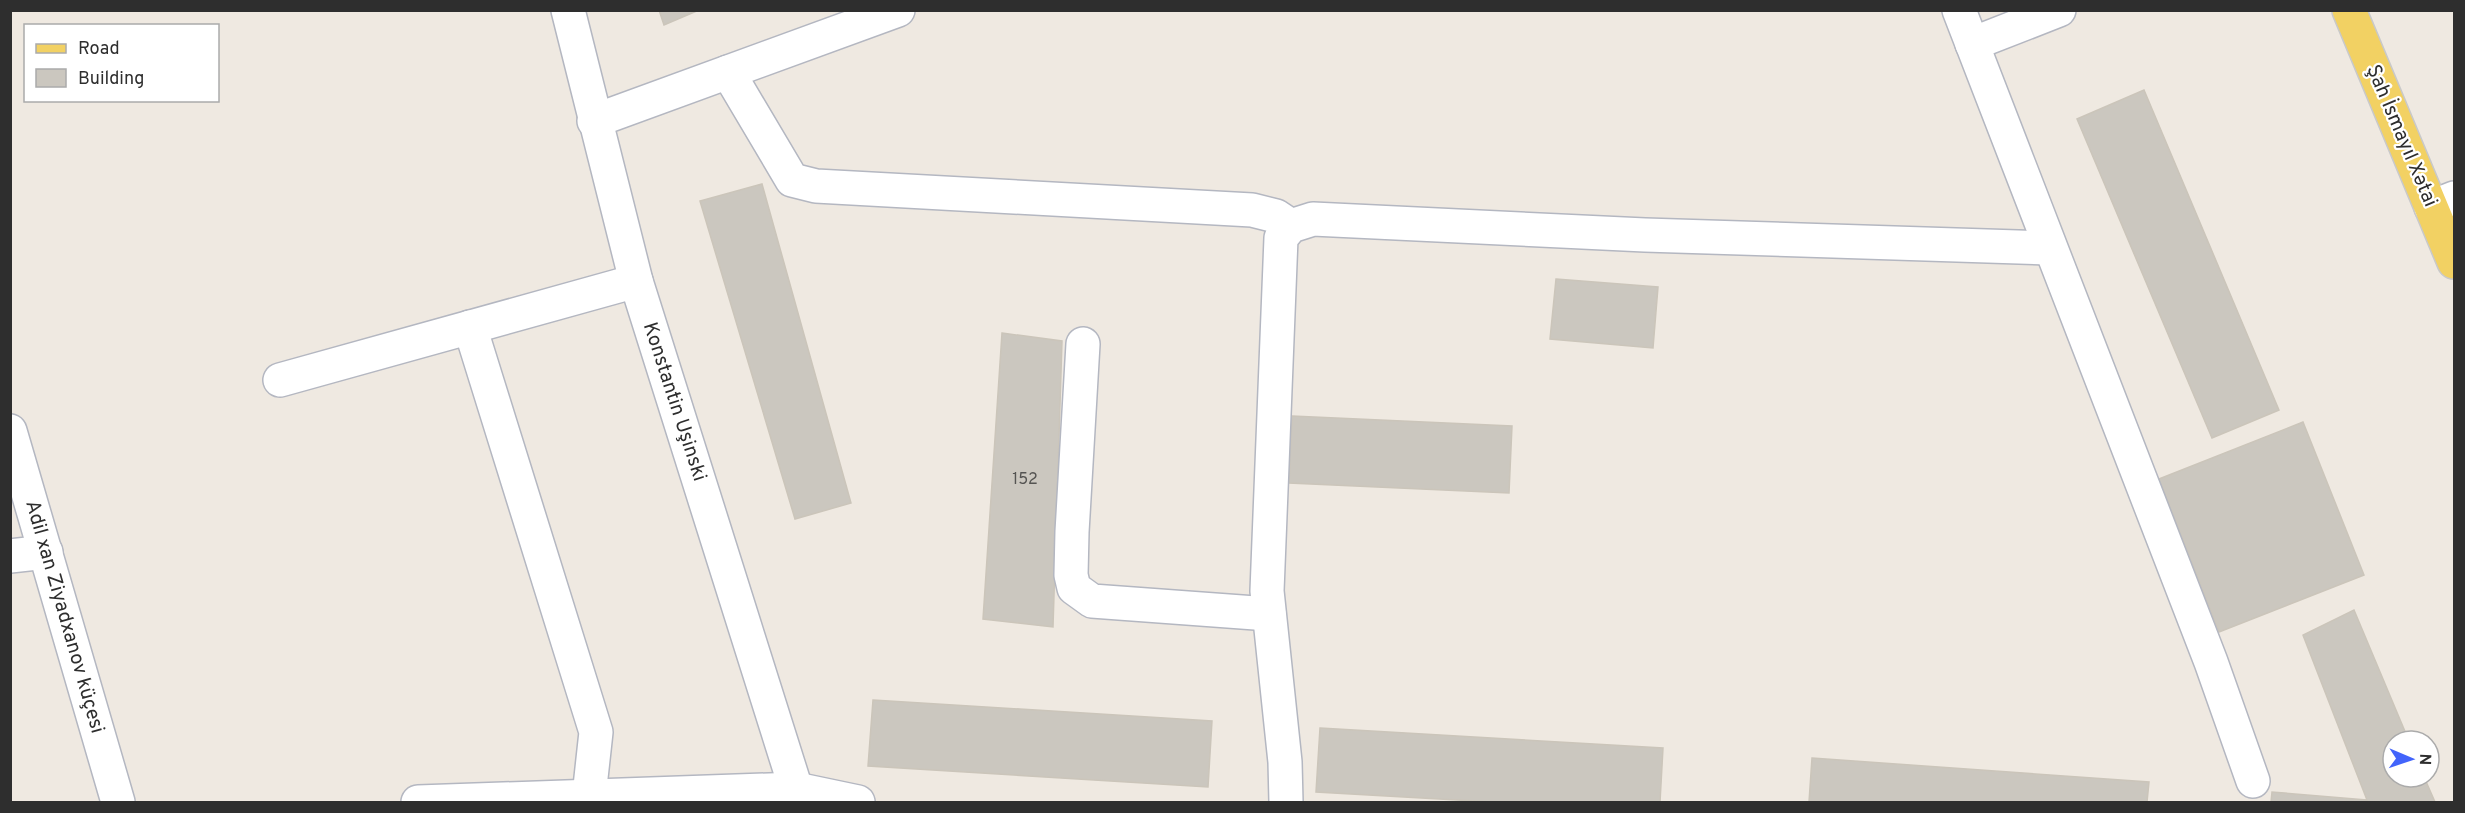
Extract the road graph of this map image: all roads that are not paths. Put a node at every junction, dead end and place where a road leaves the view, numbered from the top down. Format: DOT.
graph roads {
  1 [pos="568,10"];
  2 [pos="898,10"];
  3 [pos="1959,10"];
  4 [pos="2059,10"];
  5 [pos="2349,10"];
  6 [pos="1972,44"];
  7 [pos="728,72"];
  8 [pos="594,121"];
  9 [pos="2443,203"];
  10 [pos="1291,226"];
  11 [pos="2049,248"];
  12 [pos="2454,262"];
  13 [pos="636,281"];
  14 [pos="470,327"];
  15 [pos="1083,344"];
  16 [pos="279,380"];
  17 [pos="10,431"];
  18 [pos="46,552"];
  19 [pos="10,556"];
  20 [pos="1269,614"];
  21 [pos="2253,781"];
  22 [pos="796,789"];
  23 [pos="589,796"];
  24 [pos="118,802"];
  25 [pos="418,802"];
  26 [pos="858,802"];
  27 [pos="1286,802"];
  1 -- 8 [label="street, Konstantin Uşinski"];
  2 -- 7 [label="street"];
  3 -- 6 [label="street"];
  4 -- 6 [label="street"];
  5 -- 9 [label="main road, Şah İsmayıl Xətai"];
  6 -- 11 [label="street"];
  7 -- 8 [label="street"];
  7 -- 10 [label="street"];
  8 -- 13 [label="street, Konstantin Uşinski"];
  9 -- 12 [label="main road, Şah İsmayıl Xətai"];
  10 -- 11 [label="street"];
  10 -- 20 [label="street"];
  11 -- 21 [label="street"];
  13 -- 14 [label="street"];
  13 -- 22 [label="street, Konstantin Uşinski"];
  14 -- 16 [label="street"];
  14 -- 23 [label="street"];
  15 -- 20 [label="street"];
  17 -- 18 [label="street, Adil xan Ziyadxanov küçesi"];
  18 -- 19 [label="street"];
  18 -- 24 [label="street, Adil xan Ziyadxanov küçesi"];
  20 -- 27 [label="street"];
  22 -- 23 [label="street"];
  22 -- 26 [label="street"];
  23 -- 25 [label="street"];
}
